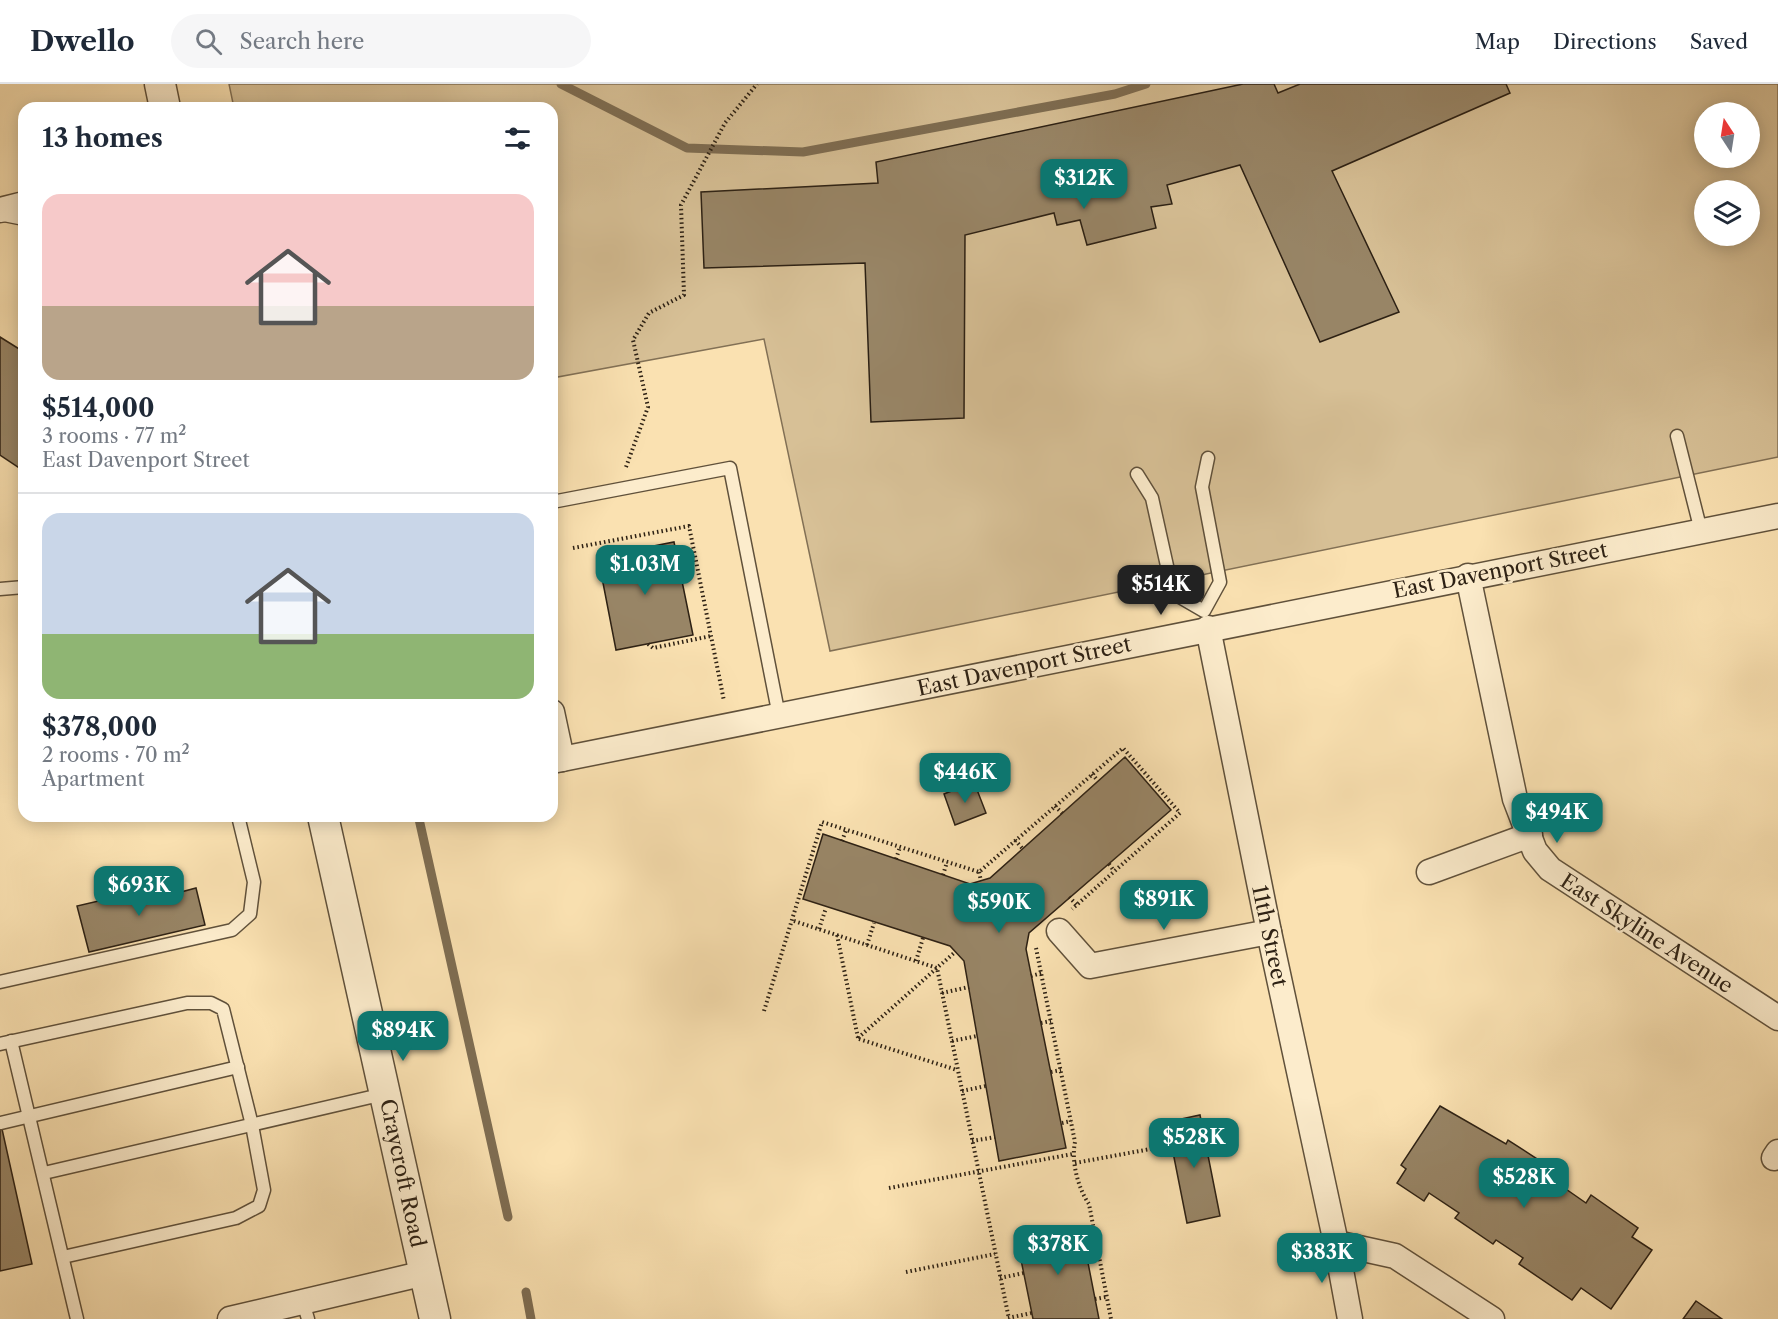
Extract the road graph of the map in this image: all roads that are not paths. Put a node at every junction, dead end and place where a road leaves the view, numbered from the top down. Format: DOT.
graph roads {
  1 [pos="160,84"];
  2 [pos="164,102"];
  3 [pos="18,206"];
  4 [pos="0,210"];
  5 [pos="0,215"];
  6 [pos="18,218"];
  7 [pos="1677,436"];
  8 [pos="1209,458"];
  9 [pos="1137,474"];
  10 [pos="558,501"];
  11 [pos="1778,516"];
  12 [pos="1701,531"];
  13 [pos="1468,576"];
  14 [pos="18,588"];
  15 [pos="0,589"];
  16 [pos="1206,619"];
  17 [pos="779,716"];
  18 [pos="558,760"];
  19 [pos="240,822"];
  20 [pos="324,822"];
  21 [pos="1530,835"];
  22 [pos="1430,872"];
  23 [pos="1064,922"];
  24 [pos="1269,932"];
  25 [pos="0,982"];
  26 [pos="1778,1018"];
  27 [pos="6,1043"];
  28 [pos="238,1067"];
  29 [pos="385,1093"];
  30 [pos="30,1117"];
  31 [pos="1,1123"];
  32 [pos="252,1125"];
  33 [pos="44,1173"];
  34 [pos="1336,1243"];
  35 [pos="63,1257"];
  36 [pos="425,1273"];
  37 [pos="306,1310"];
  38 [pos="77,1319"];
  39 [pos="230,1319"];
  40 [pos="435,1319"];
  41 [pos="1350,1319"];
  42 [pos="1491,1319"];
  1 -- 2 [label="street"];
  3 -- 4 [label="street"];
  5 -- 6 [label="lane"];
  7 -- 12 [label="lane"];
  8 -- 16 [label="lane"];
  9 -- 16 [label="lane"];
  10 -- 17 [label="lane"];
  11 -- 12 [label="street, East Davenport Street"];
  12 -- 13 [label="street, East Davenport Street"];
  13 -- 16 [label="street, East Davenport Street"];
  13 -- 21 [label="street, East Skyline Avenue"];
  14 -- 15 [label="lane"];
  16 -- 17 [label="street, East Davenport Street"];
  16 -- 24 [label="street, 11th Street"];
  17 -- 18 [label="street, East Davenport Street"];
  19 -- 25 [label="lane"];
  20 -- 29 [label="street, Craycroft Road"];
  21 -- 22 [label="street"];
  21 -- 26 [label="street, East Skyline Avenue"];
  23 -- 24 [label="street"];
  24 -- 34 [label="street, 11th Street"];
  27 -- 28 [label="lane"];
  27 -- 30 [label="lane"];
  28 -- 30 [label="lane"];
  28 -- 32 [label="lane"];
  29 -- 32 [label="lane"];
  29 -- 36 [label="street, Craycroft Road"];
  30 -- 31 [label="lane"];
  30 -- 33 [label="lane"];
  32 -- 33 [label="lane"];
  32 -- 35 [label="lane"];
  33 -- 35 [label="lane"];
  34 -- 41 [label="street, 11th Street"];
  34 -- 42 [label="street"];
  35 -- 38 [label="lane"];
  36 -- 37 [label="street"];
  36 -- 40 [label="street, Craycroft Road"];
  37 -- 39 [label="street"];
}
